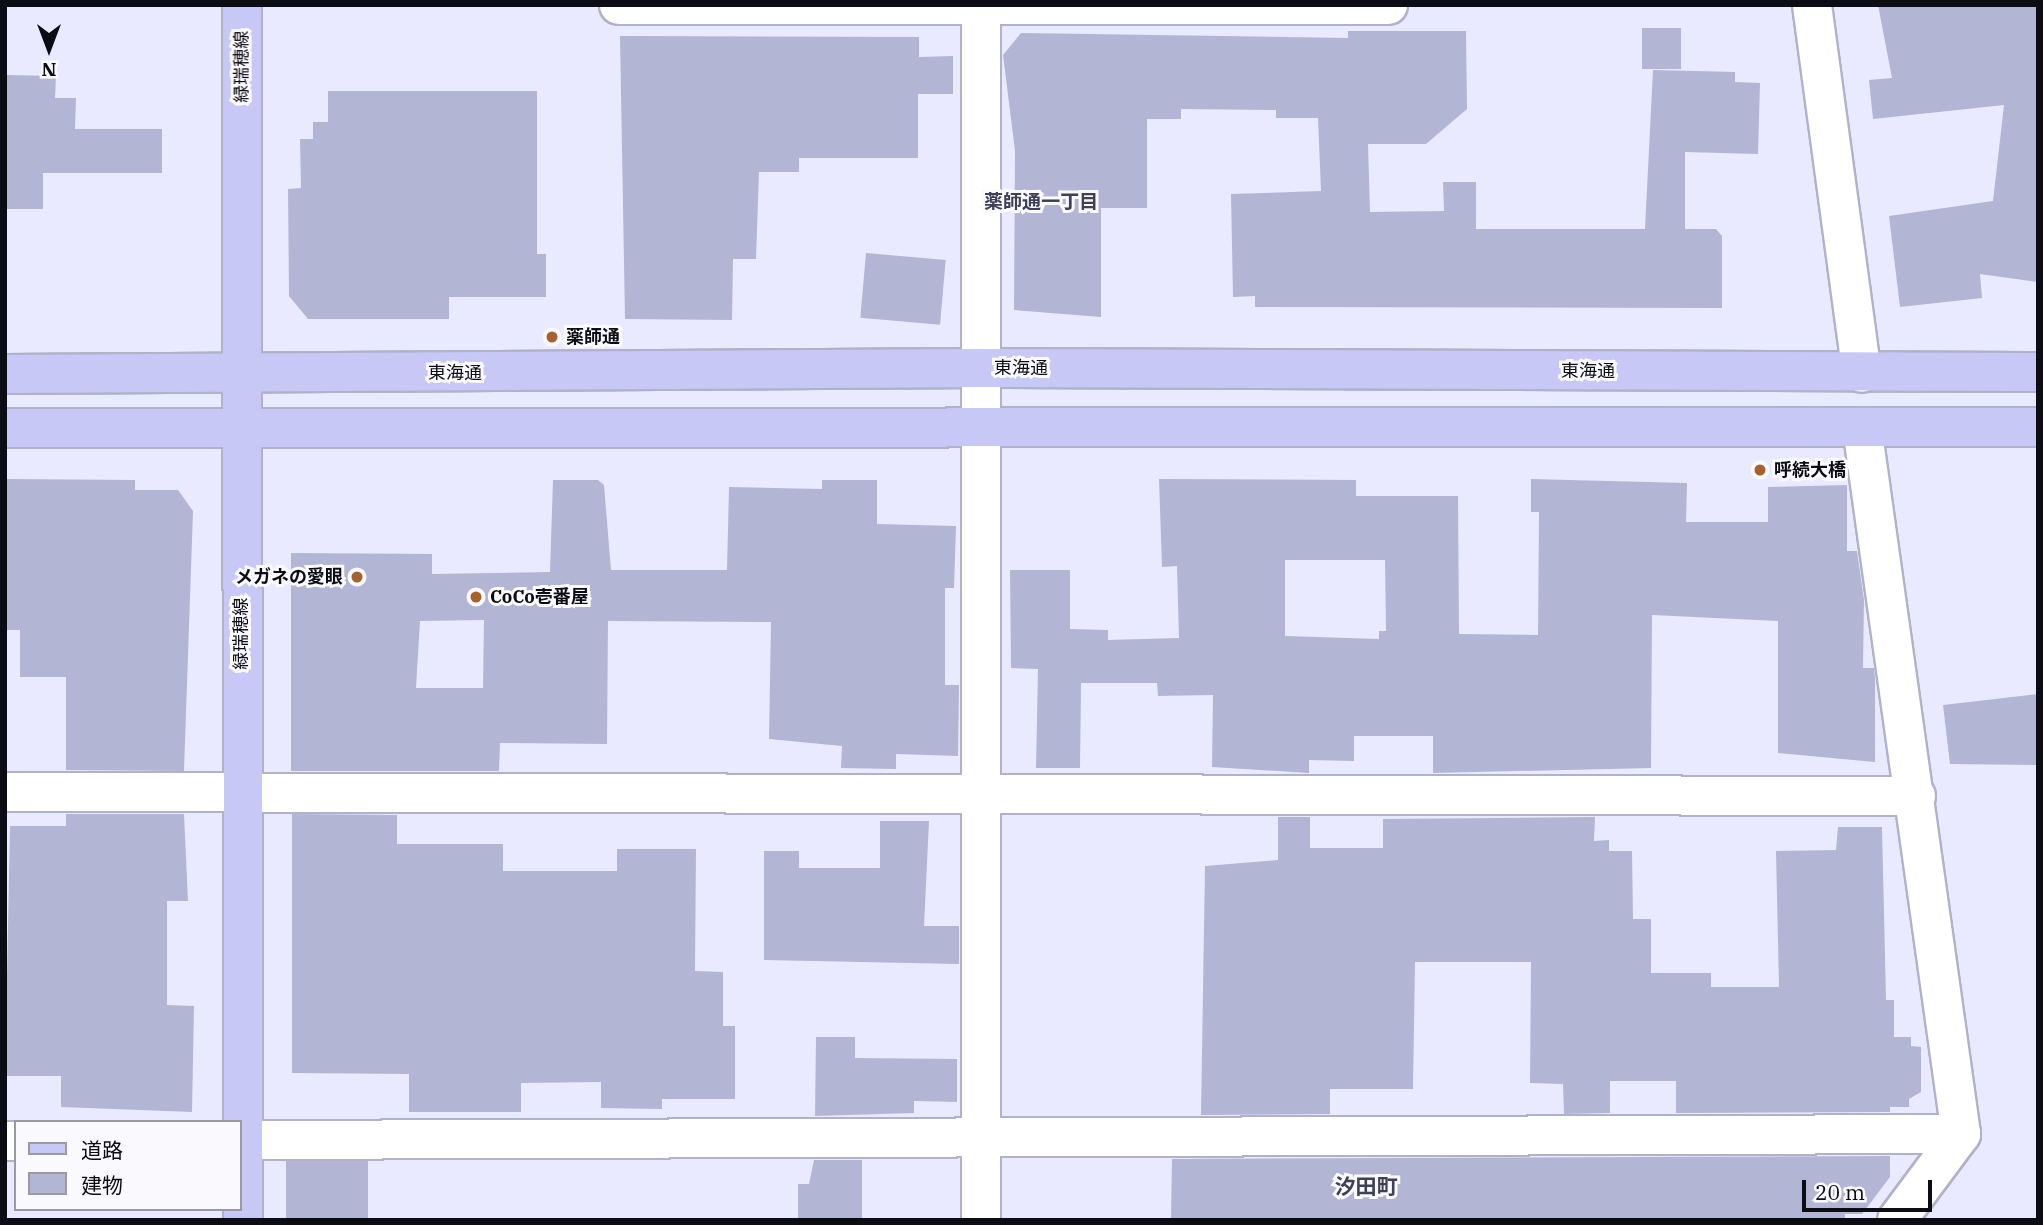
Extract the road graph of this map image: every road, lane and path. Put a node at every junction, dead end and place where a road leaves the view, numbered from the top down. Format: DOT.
graph roads {
  1 [pos="242,5"];
  2 [pos="619,5"];
  3 [pos="1388,5"];
  4 [pos="1812,5"];
  5 [pos="981,6"];
  6 [pos="983,368"];
  7 [pos="2038,372"];
  8 [pos="1862,373"];
  9 [pos="5,374"];
  10 [pos="241,374"];
  11 [pos="983,426"];
  12 [pos="1862,427"];
  13 [pos="5,428"];
  14 [pos="241,428"];
  15 [pos="2038,428"];
  16 [pos="240,788"];
  17 [pos="5,792"];
  18 [pos="981,794"];
  19 [pos="1916,796"];
  20 [pos="241,1120"];
  21 [pos="1961,1134"];
  22 [pos="981,1137"];
  23 [pos="242,1140"];
  24 [pos="242,1180"];
  25 [pos="243,1220"];
  26 [pos="981,1220"];
  27 [pos="1897,1220"];
  1 -- 10 [label="main road, 緑瑞穂線"];
  2 -- 5 [label="street"];
  3 -- 5 [label="street"];
  4 -- 8 [label="street"];
  5 -- 6 [label="street"];
  6 -- 8 [label="main road, 東海通"];
  6 -- 10 [label="main road, 東海通"];
  6 -- 11 [label="street"];
  7 -- 8 [label="main road, 東海通"];
  9 -- 10 [label="main road, 東海通"];
  10 -- 14 [label="main road, 緑瑞穂線"];
  11 -- 12 [label="main road"];
  11 -- 14 [label="main road"];
  11 -- 18 [label="street"];
  12 -- 15 [label="main road"];
  12 -- 19 [label="street"];
  13 -- 14 [label="main road"];
  14 -- 16 [label="main road, 緑瑞穂線"];
  16 -- 17 [label="street"];
  16 -- 18 [label="street"];
  16 -- 20 [label="main road, 緑瑞穂線"];
  18 -- 19 [label="street"];
  18 -- 22 [label="street"];
  19 -- 21 [label="street"];
  21 -- 22 [label="street"];
  21 -- 27 [label="street"];
  22 -- 23 [label="street"];
  22 -- 26 [label="street"];
  24 -- 25 [label="main road, 緑瑞穂線"];
}
